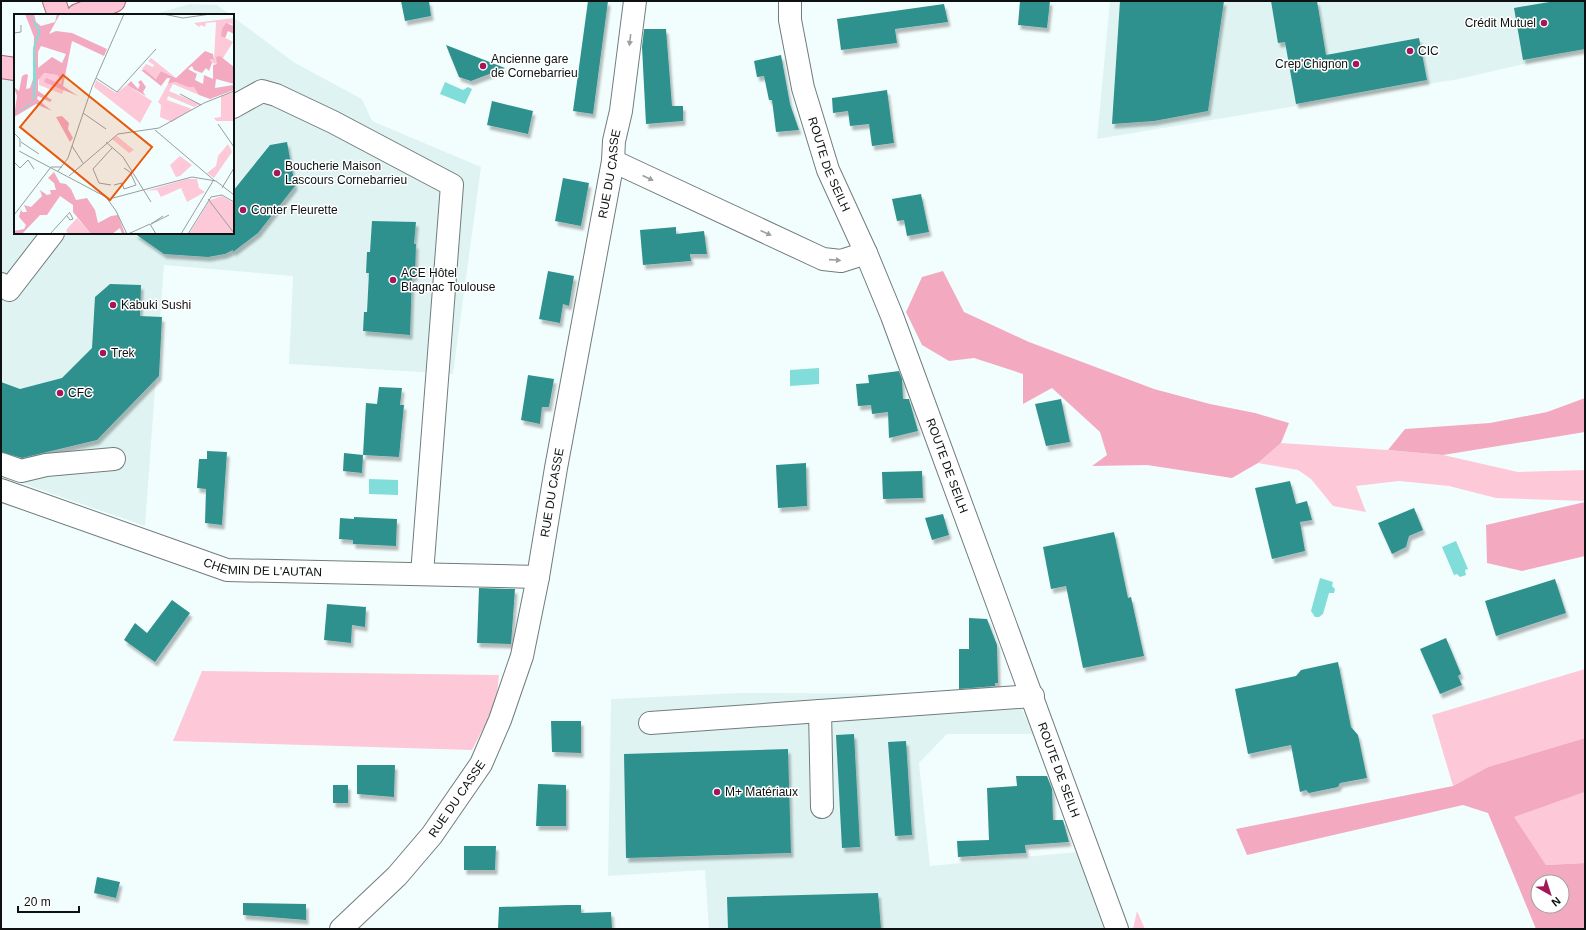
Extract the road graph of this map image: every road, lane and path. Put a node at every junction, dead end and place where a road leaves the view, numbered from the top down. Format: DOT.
graph roads {
  1 [pos="54,1"];
  2 [pos="114,1"];
  3 [pos="635,1"];
  4 [pos="790,1"];
  5 [pos="59,14"];
  6 [pos="81,14"];
  7 [pos="234,106"];
  8 [pos="613,161"];
  9 [pos="52,234"];
  10 [pos="866,253"];
  11 [pos="1,284"];
  12 [pos="114,459"];
  13 [pos="1,464"];
  14 [pos="1,490"];
  15 [pos="422,574"];
  16 [pos="538,577"];
  17 [pos="1033,696"];
  18 [pos="820,711"];
  19 [pos="650,723"];
  20 [pos="822,808"];
  21 [pos="341,929"];
  22 [pos="1118,929"];
  1 -- 5 [label="main road"];
  2 -- 6 [label="main road"];
  3 -- 8 [label="street, RUE DU CASSE, one-way"];
  4 -- 10 [label="street, ROUTE DE SEILH"];
  7 -- 15 [label="street"];
  8 -- 10 [label="street, one-way"];
  8 -- 16 [label="street, RUE DU CASSE"];
  9 -- 11 [label="street"];
  10 -- 17 [label="street, ROUTE DE SEILH"];
  12 -- 13 [label="street"];
  14 -- 15 [label="street, CHEMIN DE L'AUTAN"];
  15 -- 16 [label="street, CHEMIN DE L'AUTAN"];
  16 -- 21 [label="street, RUE DU CASSE"];
  17 -- 18 [label="street"];
  17 -- 22 [label="street, ROUTE DE SEILH"];
  18 -- 19 [label="street"];
  18 -- 20 [label="street"];
}
